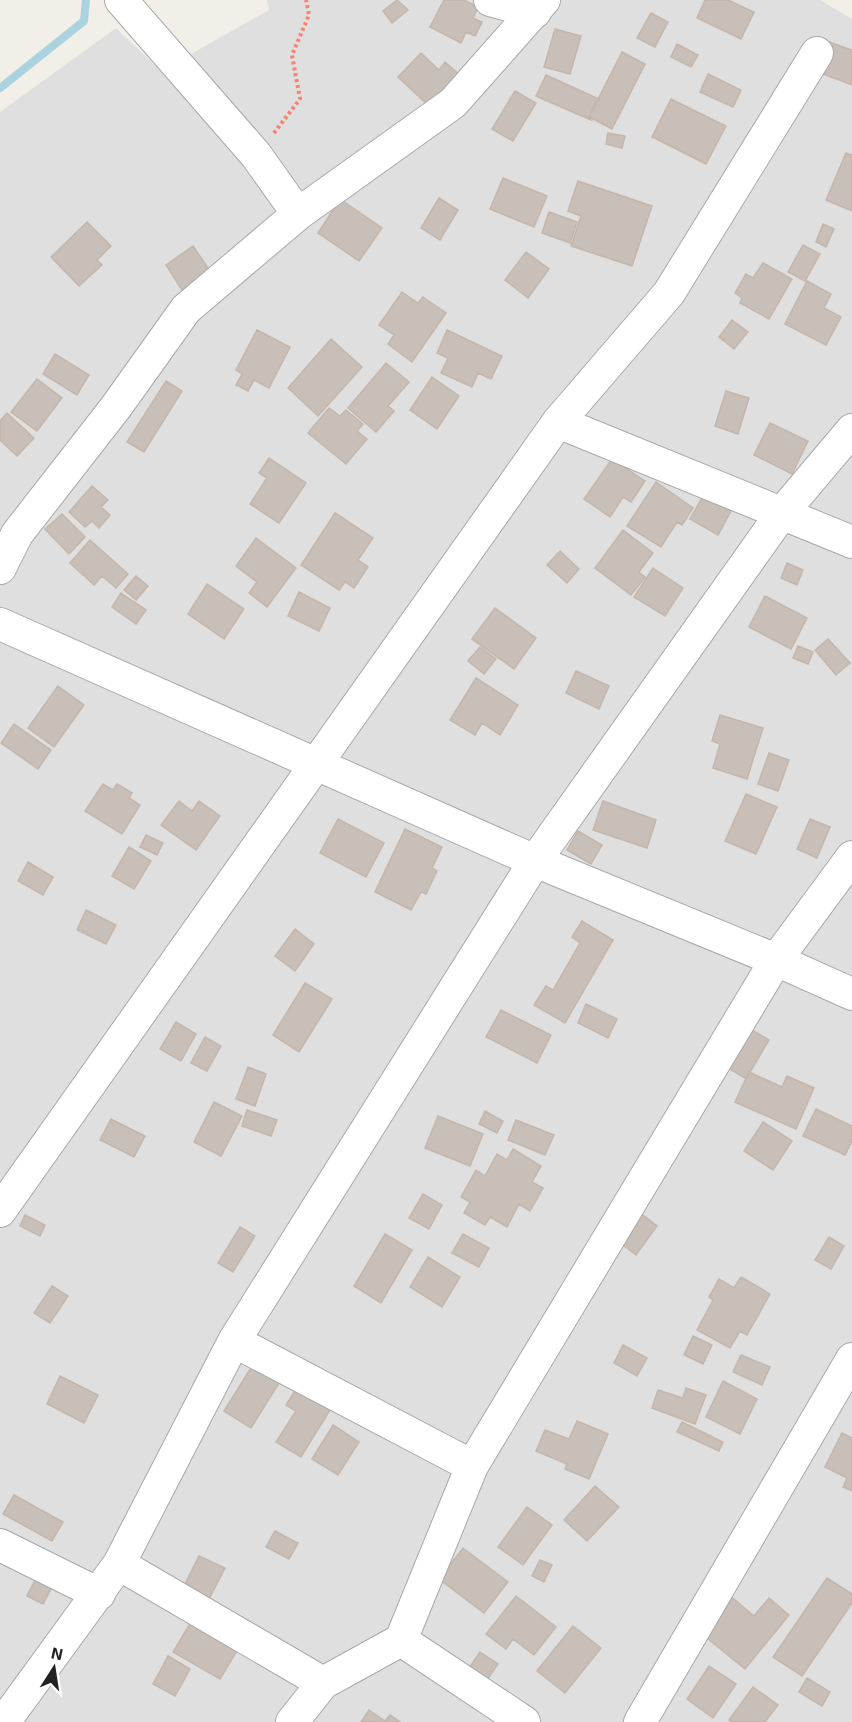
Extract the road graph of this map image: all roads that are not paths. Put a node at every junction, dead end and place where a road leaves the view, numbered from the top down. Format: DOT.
graph roads {
  1 [pos="121,0"];
  2 [pos="490,0"];
  3 [pos="539,6"];
  4 [pos="818,53"];
  5 [pos="298,214"];
  6 [pos="558,422"];
  7 [pos="852,430"];
  8 [pos="782,513"];
  9 [pos="852,542"];
  10 [pos="0,567"];
  11 [pos="0,624"];
  12 [pos="316,764"];
  13 [pos="852,857"];
  14 [pos="535,861"];
  15 [pos="776,960"];
  16 [pos="852,994"];
  17 [pos="0,1210"];
  18 [pos="234,1341"];
  19 [pos="852,1359"];
  20 [pos="472,1466"];
  21 [pos="0,1545"];
  22 [pos="119,1564"];
  23 [pos="99,1594"];
  24 [pos="401,1640"];
  25 [pos="322,1683"];
  26 [pos="4,1722"];
  27 [pos="292,1722"];
  28 [pos="524,1722"];
  29 [pos="640,1722"];
  1 -- 5 [label="street"];
  2 -- 3 [label="street"];
  3 -- 5 [label="street"];
  4 -- 6 [label="street"];
  5 -- 10 [label="street"];
  6 -- 8 [label="street"];
  6 -- 12 [label="street"];
  7 -- 8 [label="street"];
  8 -- 9 [label="street"];
  8 -- 14 [label="street"];
  11 -- 12 [label="street"];
  12 -- 14 [label="street"];
  12 -- 17 [label="street"];
  13 -- 15 [label="street"];
  14 -- 15 [label="street"];
  14 -- 18 [label="street"];
  15 -- 16 [label="street"];
  15 -- 20 [label="street"];
  18 -- 20 [label="street"];
  18 -- 22 [label="street"];
  19 -- 29 [label="street"];
  20 -- 24 [label="street"];
  21 -- 23 [label="street"];
  22 -- 23 [label="street"];
  22 -- 25 [label="street"];
  23 -- 26 [label="street"];
  24 -- 25 [label="street"];
  24 -- 28 [label="street"];
  25 -- 27 [label="street"];
}
